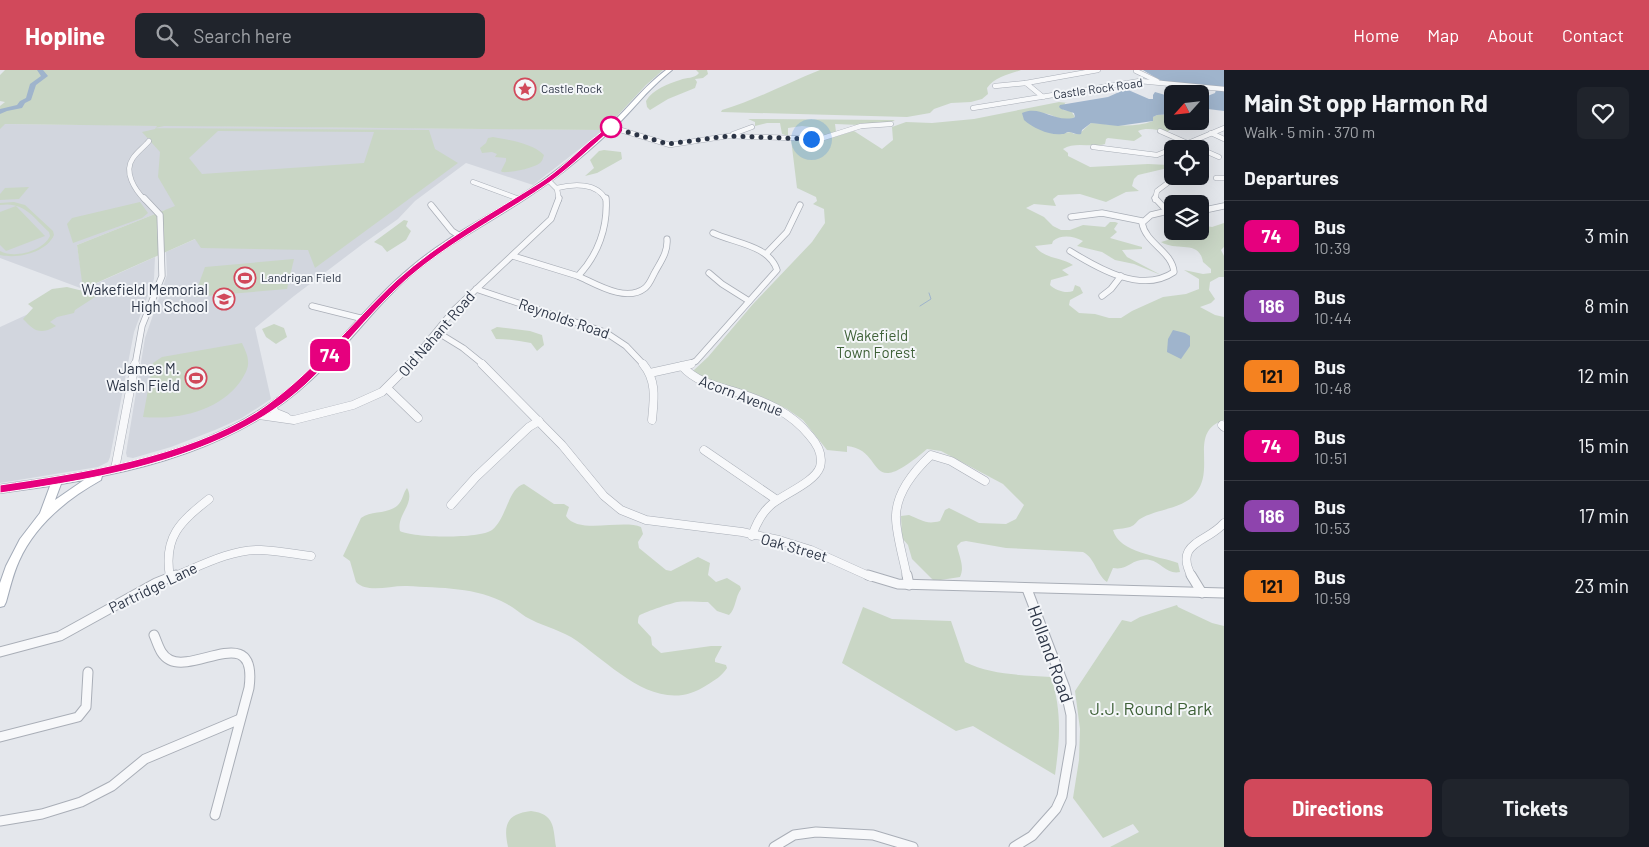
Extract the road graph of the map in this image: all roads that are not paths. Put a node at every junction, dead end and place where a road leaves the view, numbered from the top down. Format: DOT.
graph roads {
  1 [pos="669,70"];
  2 [pos="1098,70"];
  3 [pos="1136,71"];
  4 [pos="1026,83"];
  5 [pos="1164,84"];
  6 [pos="995,86"];
  7 [pos="1224,89"];
  8 [pos="1043,97"];
  9 [pos="972,108"];
  10 [pos="892,124"];
  11 [pos="611,127"];
  12 [pos="752,127"];
  13 [pos="1224,128"];
  14 [pos="1160,131"];
  15 [pos="1210,133"];
  16 [pos="728,136"];
  17 [pos="1224,139"];
  18 [pos="1183,140"];
  19 [pos="1193,140"];
  20 [pos="149,141"];
  21 [pos="1093,146"];
  22 [pos="1209,151"];
  23 [pos="1164,152"];
  24 [pos="1219,156"];
  25 [pos="1216,178"];
  26 [pos="1224,178"];
  27 [pos="473,182"];
  28 [pos="545,182"];
  29 [pos="1165,185"];
  30 [pos="557,188"];
  31 [pos="519,199"];
  32 [pos="431,205"];
  33 [pos="800,205"];
  34 [pos="1224,206"];
  35 [pos="1164,207"];
  36 [pos="1209,209"];
  37 [pos="1164,212"];
  38 [pos="1071,217"];
  39 [pos="1142,221"];
  40 [pos="713,233"];
  41 [pos="460,236"];
  42 [pos="667,239"];
  43 [pos="1070,251"];
  44 [pos="766,254"];
  45 [pos="513,256"];
  46 [pos="708,273"];
  47 [pos="578,276"];
  48 [pos="1121,276"];
  49 [pos="476,289"];
  50 [pos="1102,296"];
  51 [pos="749,300"];
  52 [pos="312,306"];
  53 [pos="364,319"];
  54 [pos="437,332"];
  55 [pos="682,366"];
  56 [pos="650,373"];
  57 [pos="387,388"];
  58 [pos="270,407"];
  59 [pos="259,414"];
  60 [pos="301,418"];
  61 [pos="418,418"];
  62 [pos="652,420"];
  63 [pos="539,421"];
  64 [pos="704,450"];
  65 [pos="112,470"];
  66 [pos="69,479"];
  67 [pos="57,481"];
  68 [pos="985,481"];
  69 [pos="0,489"];
  70 [pos="65,498"];
  71 [pos="209,499"];
  72 [pos="777,500"];
  73 [pos="451,505"];
  74 [pos="43,517"];
  75 [pos="1224,523"];
  76 [pos="752,536"];
  77 [pos="311,556"];
  78 [pos="170,577"];
  79 [pos="909,585"];
  80 [pos="1026,589"];
  81 [pos="1202,593"];
  82 [pos="1224,593"];
  83 [pos="0,602"];
  84 [pos="154,635"];
  85 [pos="0,652"];
  86 [pos="88,672"];
  87 [pos="240,719"];
  88 [pos="0,737"];
  89 [pos="215,815"];
  90 [pos="0,821"];
  91 [pos="774,847"];
  92 [pos="913,847"];
  93 [pos="1014,847"];
  1 -- 11 [label="main road"];
  2 -- 4 [label="street"];
  3 -- 5 [label="street"];
  4 -- 6 [label="street"];
  4 -- 8 [label="street"];
  5 -- 7 [label="street, Castle Rock Road"];
  5 -- 8 [label="street, Castle Rock Road"];
  8 -- 9 [label="street, Castle Rock Road"];
  10 -- 16 [label="street"];
  11 -- 16 [label="street"];
  11 -- 28 [label="main road"];
  12 -- 16 [label="street"];
  13 -- 15 [label="street"];
  14 -- 18 [label="street"];
  15 -- 17 [label="street"];
  15 -- 19 [label="street"];
  20 -- 65 [label="street"];
  21 -- 23 [label="street"];
  22 -- 24 [label="street"];
  25 -- 26 [label="street"];
  27 -- 31 [label="street"];
  28 -- 30 [label="street"];
  28 -- 31 [label="main road"];
  29 -- 35 [label="street"];
  30 -- 45 [label="street, Old Nahant Road"];
  30 -- 47 [label="street"];
  31 -- 41 [label="main road"];
  32 -- 41 [label="street"];
  33 -- 44 [label="street"];
  34 -- 36 [label="street"];
  37 -- 39 [label="street"];
  38 -- 39 [label="street"];
  39 -- 48 [label="street"];
  40 -- 44 [label="street"];
  41 -- 53 [label="main road"];
  42 -- 47 [label="street"];
  43 -- 48 [label="street"];
  44 -- 51 [label="street"];
  45 -- 47 [label="street"];
  45 -- 49 [label="street, Old Nahant Road"];
  46 -- 51 [label="street"];
  48 -- 50 [label="street"];
  49 -- 54 [label="street, Old Nahant Road"];
  49 -- 56 [label="street, Reynolds Road"];
  51 -- 55 [label="street"];
  52 -- 53 [label="street"];
  53 -- 58 [label="main road"];
  54 -- 57 [label="street, Old Nahant Road"];
  54 -- 63 [label="street, Oak Street"];
  55 -- 56 [label="street"];
  55 -- 72 [label="street, Acorn Avenue"];
  56 -- 62 [label="street"];
  57 -- 60 [label="street, Old Nahant Road"];
  57 -- 61 [label="street"];
  58 -- 59 [label="main road"];
  58 -- 60 [label="street, Old Nahant Road"];
  59 -- 60 [label="street, Old Nahant Road"];
  59 -- 65 [label="main road"];
  63 -- 73 [label="street"];
  63 -- 76 [label="street, Oak Street"];
  64 -- 72 [label="street"];
  65 -- 66 [label="main road"];
  65 -- 70 [label="main road"];
  66 -- 67 [label="main road"];
  66 -- 70 [label="main road"];
  67 -- 69 [label="main road"];
  67 -- 74 [label="main road"];
  68 -- 79 [label="street"];
  70 -- 74 [label="main road"];
  71 -- 78 [label="street"];
  72 -- 76 [label="street, Acorn Avenue"];
  74 -- 83 [label="main road"];
  75 -- 81 [label="street"];
  76 -- 79 [label="street, Oak Street"];
  77 -- 78 [label="street, Partridge Lane"];
  78 -- 85 [label="street, Partridge Lane"];
  79 -- 80 [label="street, Oak Street"];
  80 -- 81 [label="street, Oak Street"];
  80 -- 93 [label="street, Holland Road"];
  81 -- 82 [label="street, Oak Street"];
  84 -- 87 [label="street"];
  86 -- 88 [label="street"];
  87 -- 89 [label="street"];
  87 -- 90 [label="street"];
  91 -- 92 [label="street"];
}
